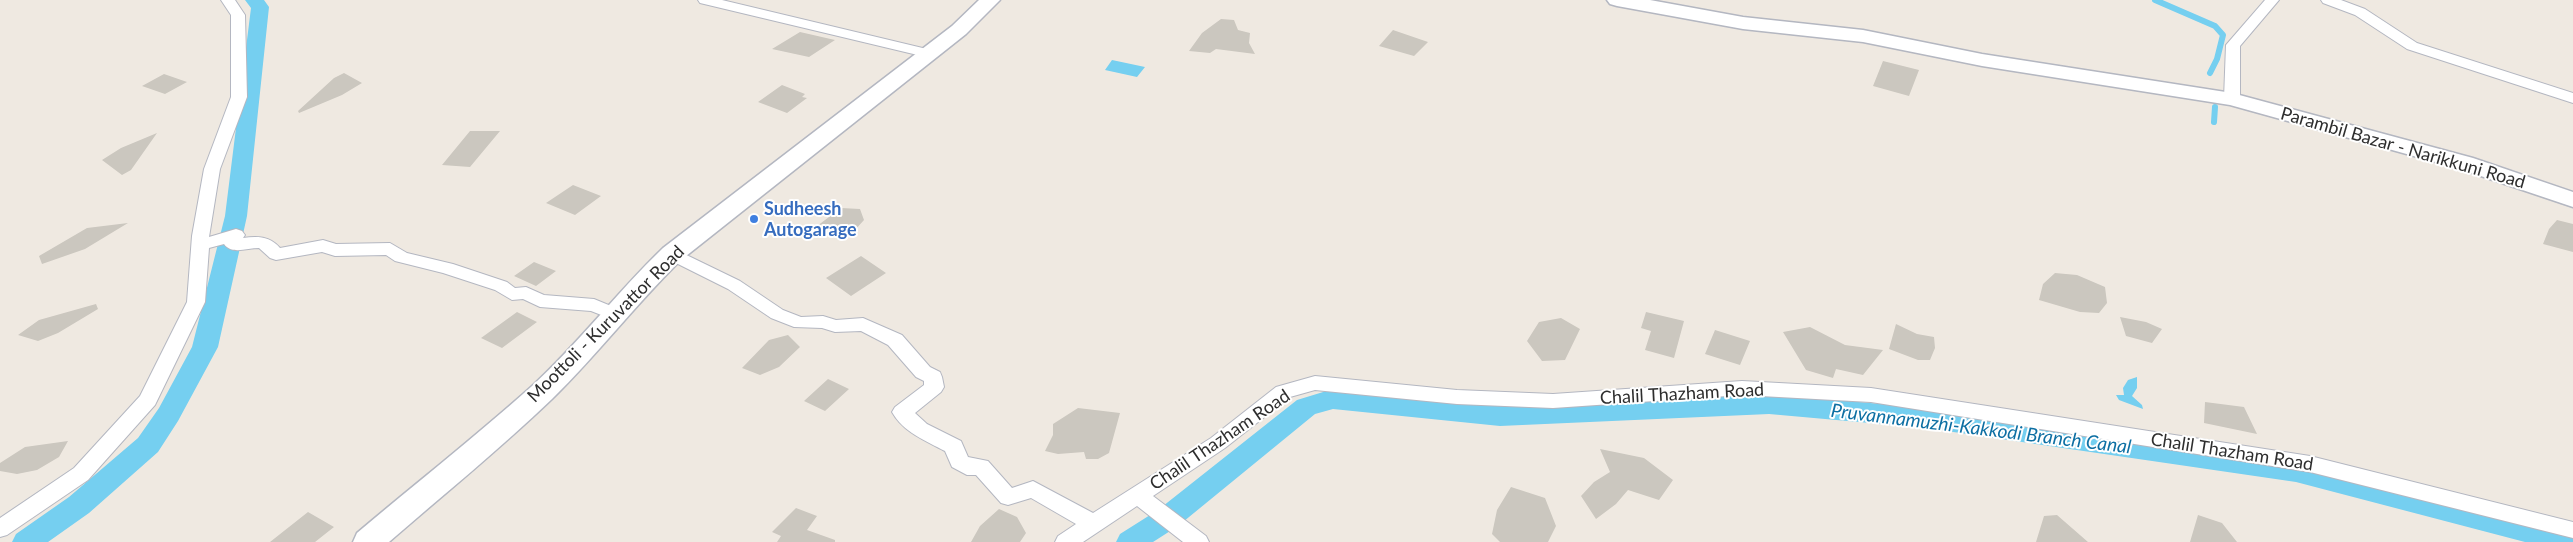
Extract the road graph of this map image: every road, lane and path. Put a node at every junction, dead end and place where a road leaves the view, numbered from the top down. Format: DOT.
graph roads {
  1 [pos="228,0"];
  2 [pos="705,0"];
  3 [pos="990,0"];
  4 [pos="1618,0"];
  5 [pos="2272,0"];
  6 [pos="2328,0"];
  7 [pos="926,53"];
  8 [pos="2573,98"];
  9 [pos="2232,99"];
  10 [pos="2573,200"];
  11 [pos="200,245"];
  12 [pos="672,254"];
  13 [pos="618,311"];
  14 [pos="1138,495"];
  15 [pos="1095,523"];
  16 [pos="0,529"];
  17 [pos="2573,530"];
  18 [pos="368,542"];
  19 [pos="1066,542"];
  20 [pos="1198,542"];
  1 -- 11 [label="street"];
  2 -- 7 [label="street"];
  3 -- 7 [label="main road, Moottoli - Kuruvattor Road"];
  4 -- 9 [label="main road, Parambil Bazar - Narikkuni Road"];
  5 -- 9 [label="street"];
  6 -- 8 [label="street"];
  7 -- 12 [label="main road, Moottoli - Kuruvattor Road"];
  9 -- 10 [label="main road, Parambil Bazar - Narikkuni Road"];
  11 -- 13 [label="street"];
  11 -- 16 [label="street"];
  12 -- 13 [label="main road, Moottoli - Kuruvattor Road"];
  12 -- 15 [label="street"];
  13 -- 18 [label="main road, Moottoli - Kuruvattor Road"];
  14 -- 15 [label="street, Chalil Thazham Road"];
  14 -- 17 [label="street, Chalil Thazham Road"];
  14 -- 20 [label="street"];
  15 -- 19 [label="street, Chalil Thazham Road"];
}
